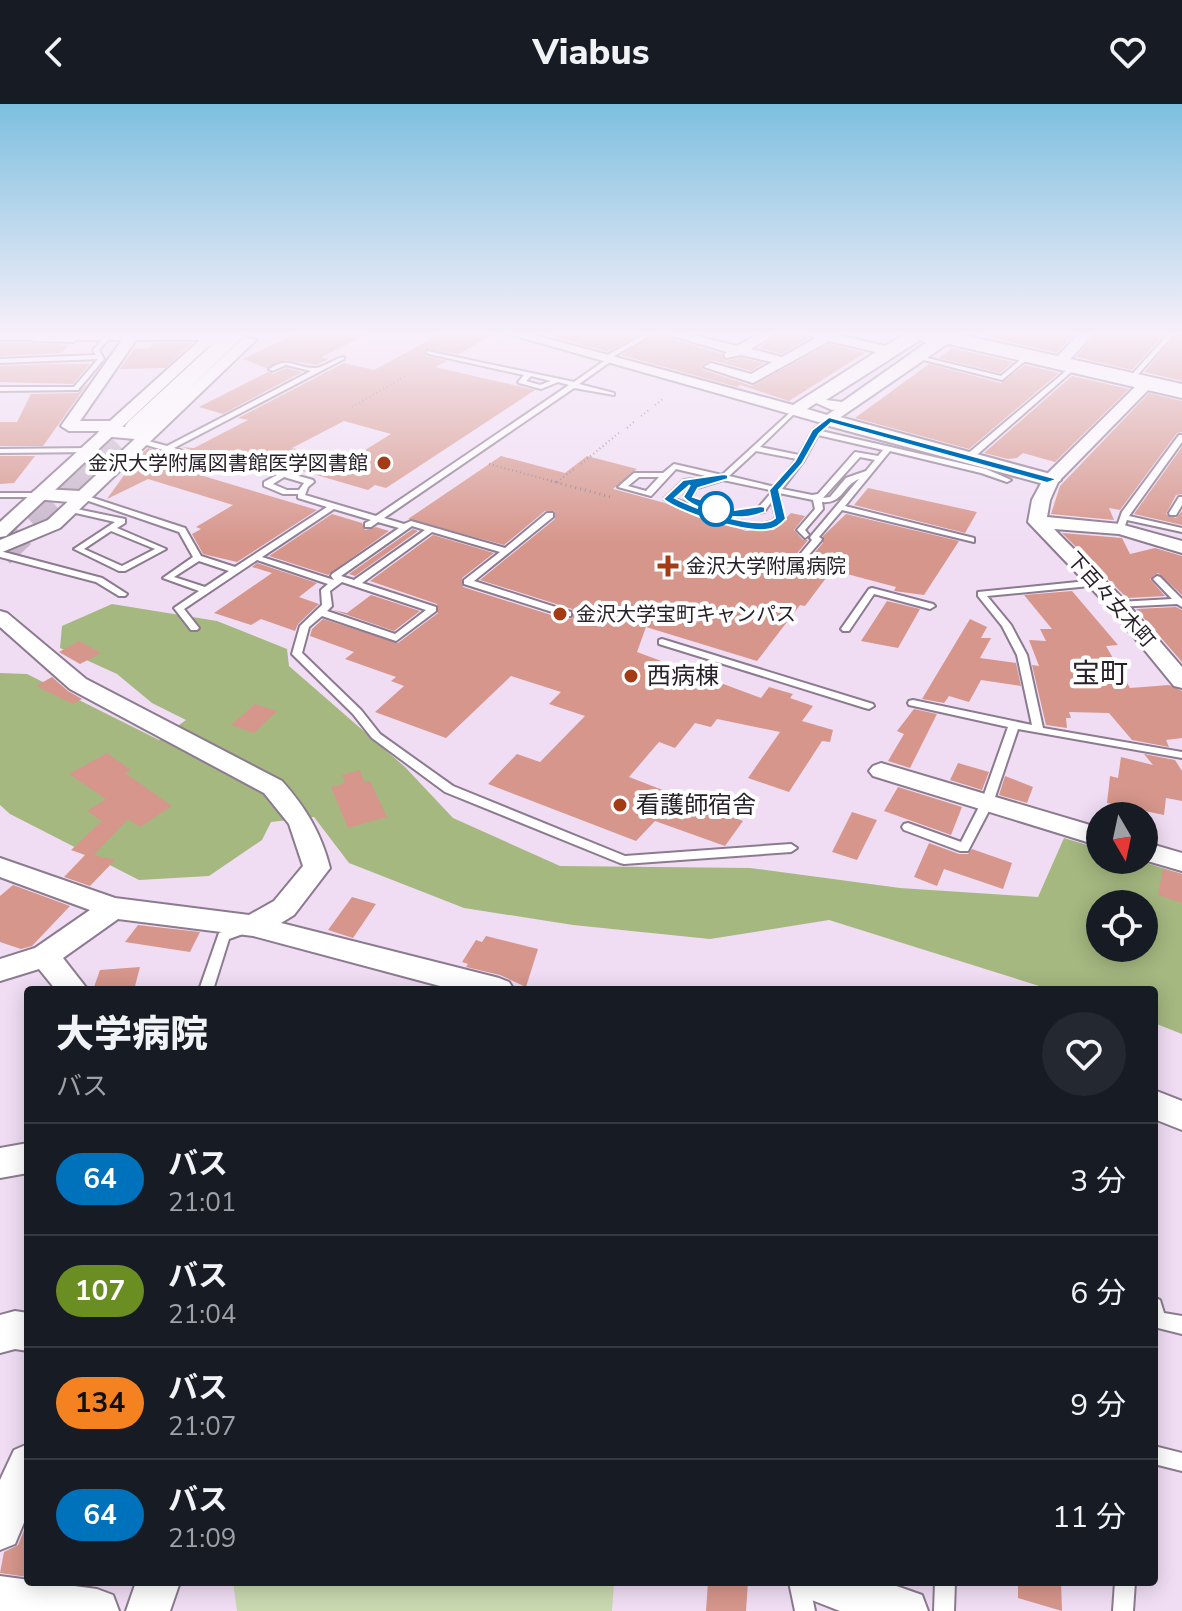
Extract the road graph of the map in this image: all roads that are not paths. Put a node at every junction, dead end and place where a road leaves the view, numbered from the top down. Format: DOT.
graph roads {
  1 [pos="85,403"];
  2 [pos="138,403"];
  3 [pos="171,403"];
  4 [pos="255,403"];
  5 [pos="546,403"];
  6 [pos="768,403"];
  7 [pos="806,403"];
  8 [pos="815,403"];
  9 [pos="825,403"];
  10 [pos="852,403"];
  11 [pos="853,403"];
  12 [pos="1026,403"];
  13 [pos="1119,403"];
  14 [pos="794,411"];
  15 [pos="833,417"];
  16 [pos="110,429"];
  17 [pos="141,433"];
  18 [pos="1182,437"];
  19 [pos="755,448"];
  20 [pos="167,449"];
  21 [pos="91,450"];
  22 [pos="887,450"];
  23 [pos="0,451"];
  24 [pos="801,458"];
  25 [pos="968,458"];
  26 [pos="880,459"];
  27 [pos="869,472"];
  28 [pos="283,474"];
  29 [pos="663,475"];
  30 [pos="724,477"];
  31 [pos="1007,480"];
  32 [pos="1051,480"];
  33 [pos="774,490"];
  34 [pos="302,492"];
  35 [pos="0,495"];
  36 [pos="41,495"];
  37 [pos="812,499"];
  38 [pos="1182,499"];
  39 [pos="75,503"];
  40 [pos="333,506"];
  41 [pos="840,507"];
  42 [pos="1173,513"];
  43 [pos="550,515"];
  44 [pos="378,519"];
  45 [pos="1037,522"];
  46 [pos="1122,523"];
  47 [pos="368,525"];
  48 [pos="405,527"];
  49 [pos="110,528"];
  50 [pos="431,529"];
  51 [pos="1182,530"];
  52 [pos="0,532"];
  53 [pos="813,537"];
  54 [pos="971,540"];
  55 [pos="0,547"];
  56 [pos="1182,547"];
  57 [pos="506,551"];
  58 [pos="0,554"];
  59 [pos="255,557"];
  60 [pos="198,558"];
  61 [pos="796,564"];
  62 [pos="235,570"];
  63 [pos="1157,579"];
  64 [pos="338,581"];
  65 [pos="356,583"];
  66 [pos="1097,583"];
  67 [pos="205,590"];
  68 [pos="122,594"];
  69 [pos="1180,603"];
  70 [pos="1118,605"];
  71 [pos="930,606"];
  72 [pos="320,612"];
  73 [pos="568,614"];
  74 [pos="0,617"];
  75 [pos="194,628"];
  76 [pos="846,629"];
  77 [pos="662,642"];
  78 [pos="1181,679"];
  79 [pos="913,703"];
  80 [pos="869,706"];
  81 [pos="1014,724"];
  82 [pos="1038,730"];
  83 [pos="1182,755"];
  84 [pos="881,771"];
  85 [pos="987,803"];
  86 [pos="908,827"];
  87 [pos="1086,833"];
  88 [pos="791,848"];
  89 [pos="1158,855"];
  90 [pos="1182,862"];
  91 [pos="0,867"];
  92 [pos="113,908"];
  93 [pos="253,926"];
  94 [pos="45,956"];
  95 [pos="0,970"];
  96 [pos="70,986"];
  97 [pos="207,986"];
  98 [pos="484,986"];
  99 [pos="1158,1106"];
  100 [pos="1182,1116"];
  101 [pos="24,1159"];
  102 [pos="0,1163"];
  103 [pos="1158,1320"];
  104 [pos="1182,1325"];
  105 [pos="24,1331"];
  106 [pos="0,1334"];
  107 [pos="1158,1456"];
  108 [pos="1182,1462"];
  109 [pos="24,1473"];
  110 [pos="0,1529"];
  111 [pos="157,1586"];
  112 [pos="800,1586"];
  113 [pos="831,1586"];
  114 [pos="945,1586"];
  115 [pos="1125,1586"];
  116 [pos="0,1598"];
  117 [pos="97,1611"];
  118 [pos="148,1611"];
  119 [pos="805,1611"];
  120 [pos="906,1611"];
  121 [pos="944,1611"];
  122 [pos="1123,1611"];
  1 -- 16 [label="street"];
  2 -- 16 [label="street"];
  3 -- 17 [label="main road"];
  4 -- 20 [label="lane"];
  5 -- 44 [label="lane"];
  6 -- 14 [label="street"];
  7 -- 14 [label="street"];
  8 -- 15 [label="street"];
  9 -- 15 [label="street"];
  10 -- 15 [label="street"];
  11 -- 15 [label="street"];
  12 -- 25 [label="lane"];
  13 -- 32 [label="street"];
  14 -- 15 [label="street"];
  14 -- 19 [label="lane"];
  15 -- 22 [label="lane"];
  15 -- 24 [label="lane"];
  15 -- 25 [label="street"];
  16 -- 17 [label="street"];
  16 -- 21 [label="street"];
  17 -- 20 [label="lane"];
  17 -- 39 [label="street"];
  18 -- 46 [label="lane"];
  19 -- 24 [label="lane"];
  19 -- 30 [label="lane"];
  20 -- 28 [label="lane"];
  21 -- 23 [label="lane"];
  21 -- 36 [label="street"];
  22 -- 26 [label="lane"];
  22 -- 31 [label="lane"];
  24 -- 33 [label="lane"];
  25 -- 32 [label="street"];
  26 -- 27 [label="lane"];
  26 -- 37 [label="lane"];
  27 -- 37 [label="lane"];
  27 -- 41 [label="lane"];
  28 -- 34 [label="lane"];
  28 -- 34 [label="lane"];
  29 -- 30 [label="lane"];
  30 -- 33 [label="lane"];
  30 -- 33 [label="lane"];
  30 -- 33 [label="lane"];
  32 -- 45 [label="street"];
  33 -- 37 [label="lane"];
  34 -- 40 [label="lane"];
  35 -- 36 [label="lane"];
  36 -- 39 [label="street"];
  36 -- 52 [label="street"];
  37 -- 53 [label="lane"];
  38 -- 42 [label="lane"];
  39 -- 49 [label="lane"];
  39 -- 55 [label="street"];
  39 -- 60 [label="lane"];
  40 -- 44 [label="lane"];
  40 -- 59 [label="lane"];
  41 -- 53 [label="lane"];
  41 -- 54 [label="lane"];
  43 -- 57 [label="lane"];
  44 -- 47 [label="lane"];
  44 -- 48 [label="lane"];
  45 -- 46 [label="street"];
  45 -- 66 [label="street, 下百々女木町"];
  46 -- 51 [label="lane"];
  46 -- 56 [label="street"];
  48 -- 50 [label="lane"];
  48 -- 64 [label="lane"];
  49 -- 49 [label="lane"];
  50 -- 57 [label="lane"];
  50 -- 65 [label="lane"];
  53 -- 61 [label="lane"];
  57 -- 73 [label="lane"];
  58 -- 68 [label="lane"];
  59 -- 62 [label="lane"];
  59 -- 64 [label="lane"];
  60 -- 62 [label="lane"];
  60 -- 67 [label="lane"];
  62 -- 67 [label="lane"];
  63 -- 69 [label="lane"];
  64 -- 65 [label="lane"];
  64 -- 72 [label="lane"];
  65 -- 72 [label="lane"];
  66 -- 70 [label="street, 下百々女木町"];
  66 -- 82 [label="lane"];
  67 -- 75 [label="lane"];
  69 -- 70 [label="lane"];
  70 -- 78 [label="street, 下百々女木町"];
  71 -- 76 [label="lane"];
  72 -- 88 [label="lane"];
  74 -- 93 [label="street"];
  77 -- 80 [label="lane"];
  79 -- 81 [label="lane"];
  81 -- 82 [label="lane"];
  81 -- 85 [label="lane"];
  82 -- 83 [label="lane"];
  84 -- 85 [label="street"];
  85 -- 86 [label="lane"];
  85 -- 87 [label="street"];
  89 -- 90 [label="street"];
  91 -- 92 [label="street"];
  92 -- 93 [label="street"];
  92 -- 94 [label="street"];
  93 -- 97 [label="lane"];
  93 -- 98 [label="street"];
  94 -- 95 [label="street"];
  94 -- 96 [label="street"];
  99 -- 100 [label="street"];
  101 -- 102 [label="street"];
  103 -- 104 [label="lane"];
  105 -- 106 [label="street"];
  107 -- 108 [label="lane"];
  109 -- 110 [label="street"];
  111 -- 118 [label="street"];
  112 -- 119 [label="lane"];
  113 -- 120 [label="street"];
  114 -- 121 [label="lane"];
  115 -- 122 [label="lane"];
  116 -- 117 [label="street"];
}
